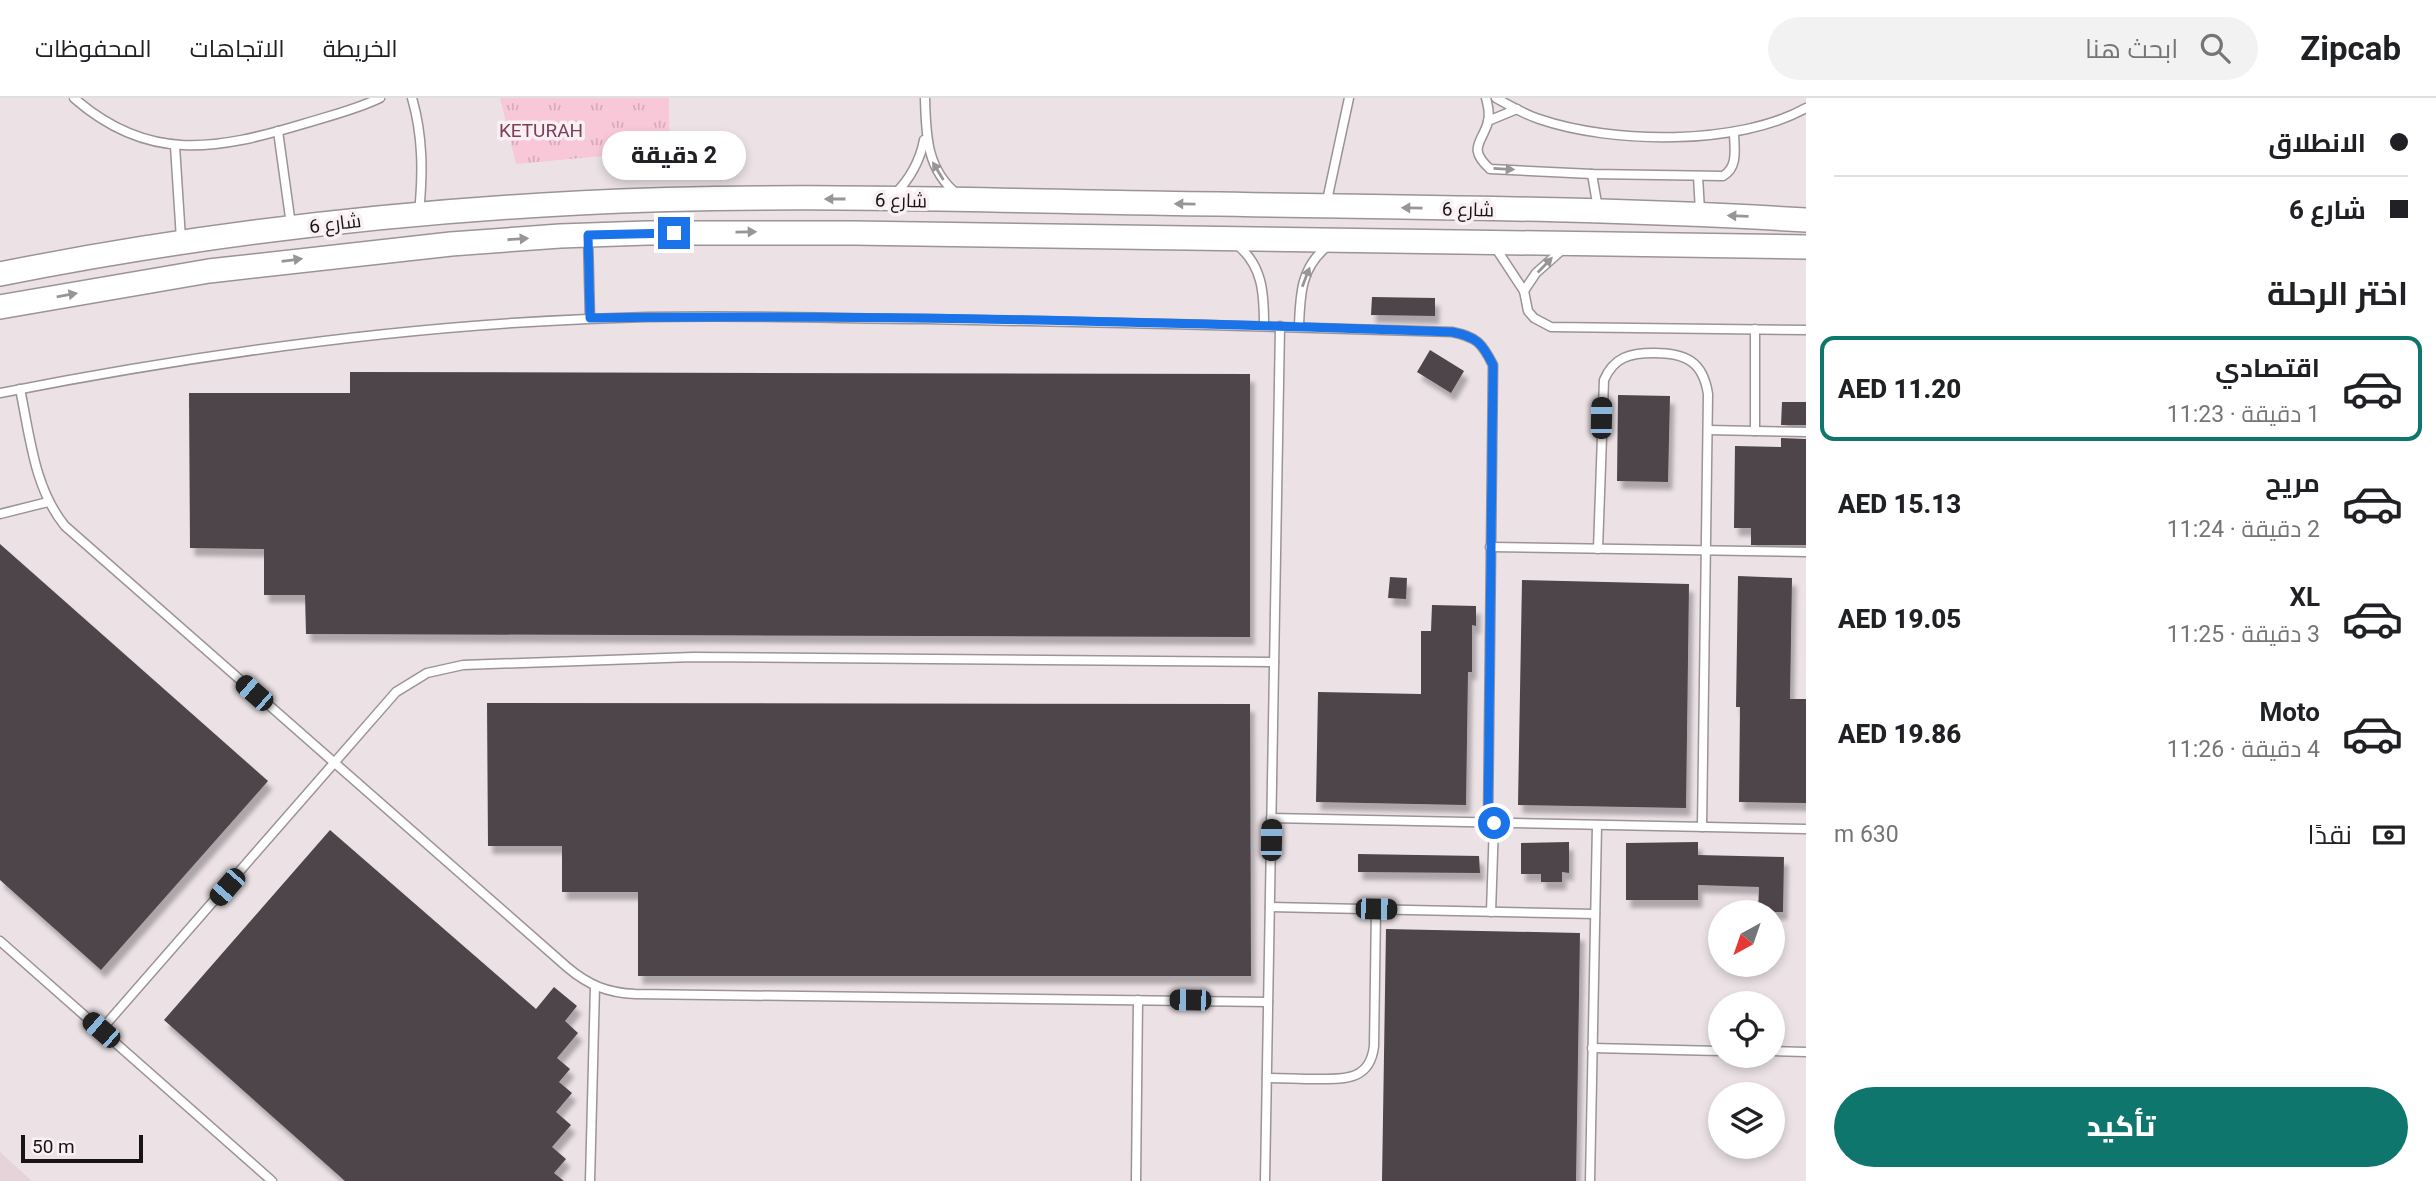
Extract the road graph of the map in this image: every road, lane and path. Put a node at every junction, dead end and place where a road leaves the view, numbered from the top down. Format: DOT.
graph roads {
  1 [pos="74,98"];
  2 [pos="380,98"];
  3 [pos="412,98"];
  4 [pos="925,98"];
  5 [pos="1349,98"];
  6 [pos="1486,98"];
  7 [pos="1496,98"];
  8 [pos="1806,108"];
  9 [pos="1517,109"];
  10 [pos="1488,121"];
  11 [pos="278,131"];
  12 [pos="1734,132"];
  13 [pos="926,134"];
  14 [pos="175,146"];
  15 [pos="1592,174"];
  16 [pos="1698,176"];
  17 [pos="889,200"];
  18 [pos="965,201"];
  19 [pos="1326,206"];
  20 [pos="1806,207"];
  21 [pos="1599,211"];
  22 [pos="419,213"];
  23 [pos="1700,214"];
  24 [pos="1770,217"];
  25 [pos="1806,219"];
  26 [pos="292,228"];
  27 [pos="588,235"];
  28 [pos="1228,238"];
  29 [pos="1339,240"];
  30 [pos="181,242"];
  31 [pos="1492,243"];
  32 [pos="1569,244"];
  33 [pos="1763,247"];
  34 [pos="1806,247"];
  35 [pos="1806,256"];
  36 [pos="0,274"];
  37 [pos="1524,291"];
  38 [pos="0,307"];
  39 [pos="590,318"];
  40 [pos="1264,325"];
  41 [pos="1280,326"];
  42 [pos="1299,327"];
  43 [pos="1755,329"];
  44 [pos="1806,330"];
  45 [pos="19,389"];
  46 [pos="0,393"];
  47 [pos="1708,430"];
  48 [pos="1755,431"];
  49 [pos="1806,432"];
  50 [pos="48,502"];
  51 [pos="0,514"];
  52 [pos="1490,547"];
  53 [pos="1598,549"];
  54 [pos="1707,551"];
  55 [pos="1806,552"];
  56 [pos="1274,662"];
  57 [pos="334,764"];
  58 [pos="1271,818"];
  59 [pos="1491,823"];
  60 [pos="1597,825"];
  61 [pos="1702,827"];
  62 [pos="1806,829"];
  63 [pos="1270,906"];
  64 [pos="1376,909"];
  65 [pos="1491,912"];
  66 [pos="1595,914"];
  67 [pos="0,941"];
  68 [pos="595,986"];
  69 [pos="1138,1000"];
  70 [pos="1268,1002"];
  71 [pos="101,1030"];
  72 [pos="1592,1048"];
  73 [pos="1708,1051"];
  74 [pos="1785,1051"];
  75 [pos="1806,1052"];
  76 [pos="1267,1078"];
  77 [pos="272,1181"];
  78 [pos="590,1181"];
  79 [pos="1136,1181"];
  80 [pos="1265,1181"];
  81 [pos="1590,1181"];
  1 -- 14 [label="lane"];
  2 -- 11 [label="lane"];
  3 -- 22 [label="lane"];
  4 -- 13 [label="lane"];
  5 -- 19 [label="lane"];
  6 -- 10 [label="lane"];
  7 -- 9 [label="lane"];
  8 -- 12 [label="lane"];
  9 -- 10 [label="lane"];
  9 -- 12 [label="lane"];
  10 -- 15 [label="lane, one-way"];
  11 -- 14 [label="lane"];
  11 -- 26 [label="lane"];
  12 -- 16 [label="lane"];
  13 -- 17 [label="lane"];
  18 -- 13 [label="lane, one-way"];
  14 -- 30 [label="lane"];
  15 -- 16 [label="lane"];
  15 -- 21 [label="lane"];
  16 -- 23 [label="lane"];
  17 -- 18 [label="street, شارع 6"];
  17 -- 22 [label="street, شارع 6, one-way"];
  19 -- 18 [label="street, شارع 6, one-way"];
  21 -- 19 [label="street, شارع 6, one-way"];
  20 -- 24 [label="street"];
  21 -- 23 [label="street, شارع 6"];
  22 -- 26 [label="street, شارع 6"];
  24 -- 23 [label="street, شارع 6, one-way"];
  24 -- 25 [label="street, شارع 6"];
  26 -- 30 [label="street, شارع 6"];
  27 -- 28 [label="street, شارع 6, one-way"];
  38 -- 27 [label="street, شارع 6, one-way"];
  27 -- 39 [label="lane"];
  28 -- 29 [label="street, شارع 6"];
  28 -- 40 [label="lane"];
  29 -- 31 [label="street, شارع 6"];
  42 -- 29 [label="lane, one-way"];
  30 -- 36 [label="street, شارع 6"];
  31 -- 32 [label="street, شارع 6"];
  31 -- 37 [label="lane"];
  32 -- 33 [label="street, شارع 6"];
  37 -- 32 [label="lane, one-way"];
  33 -- 34 [label="street, شارع 6"];
  33 -- 35 [label="street"];
  37 -- 43 [label="lane"];
  39 -- 40 [label="lane"];
  39 -- 45 [label="lane"];
  40 -- 41 [label="lane"];
  41 -- 42 [label="lane"];
  41 -- 56 [label="lane"];
  42 -- 52 [label="lane"];
  43 -- 44 [label="lane"];
  43 -- 48 [label="lane"];
  45 -- 46 [label="lane"];
  45 -- 50 [label="lane"];
  47 -- 48 [label="lane"];
  47 -- 53 [label="lane"];
  47 -- 54 [label="lane"];
  48 -- 49 [label="lane"];
  50 -- 51 [label="lane"];
  50 -- 57 [label="lane"];
  52 -- 53 [label="lane"];
  52 -- 59 [label="lane"];
  53 -- 54 [label="lane"];
  54 -- 55 [label="lane"];
  54 -- 61 [label="lane"];
  56 -- 57 [label="lane"];
  56 -- 58 [label="lane"];
  57 -- 68 [label="lane"];
  57 -- 71 [label="lane"];
  58 -- 59 [label="lane"];
  58 -- 63 [label="lane"];
  59 -- 60 [label="lane"];
  59 -- 65 [label="lane"];
  60 -- 61 [label="lane"];
  60 -- 66 [label="lane"];
  61 -- 62 [label="lane"];
  63 -- 64 [label="lane"];
  63 -- 70 [label="lane"];
  64 -- 65 [label="lane"];
  64 -- 76 [label="lane"];
  65 -- 66 [label="lane"];
  66 -- 72 [label="lane"];
  67 -- 71 [label="lane"];
  68 -- 69 [label="lane"];
  68 -- 78 [label="lane"];
  69 -- 70 [label="lane"];
  69 -- 79 [label="lane"];
  70 -- 76 [label="lane"];
  71 -- 77 [label="lane"];
  72 -- 73 [label="lane"];
  72 -- 81 [label="lane"];
  74 -- 75 [label="lane"];
  76 -- 80 [label="lane"];
}
